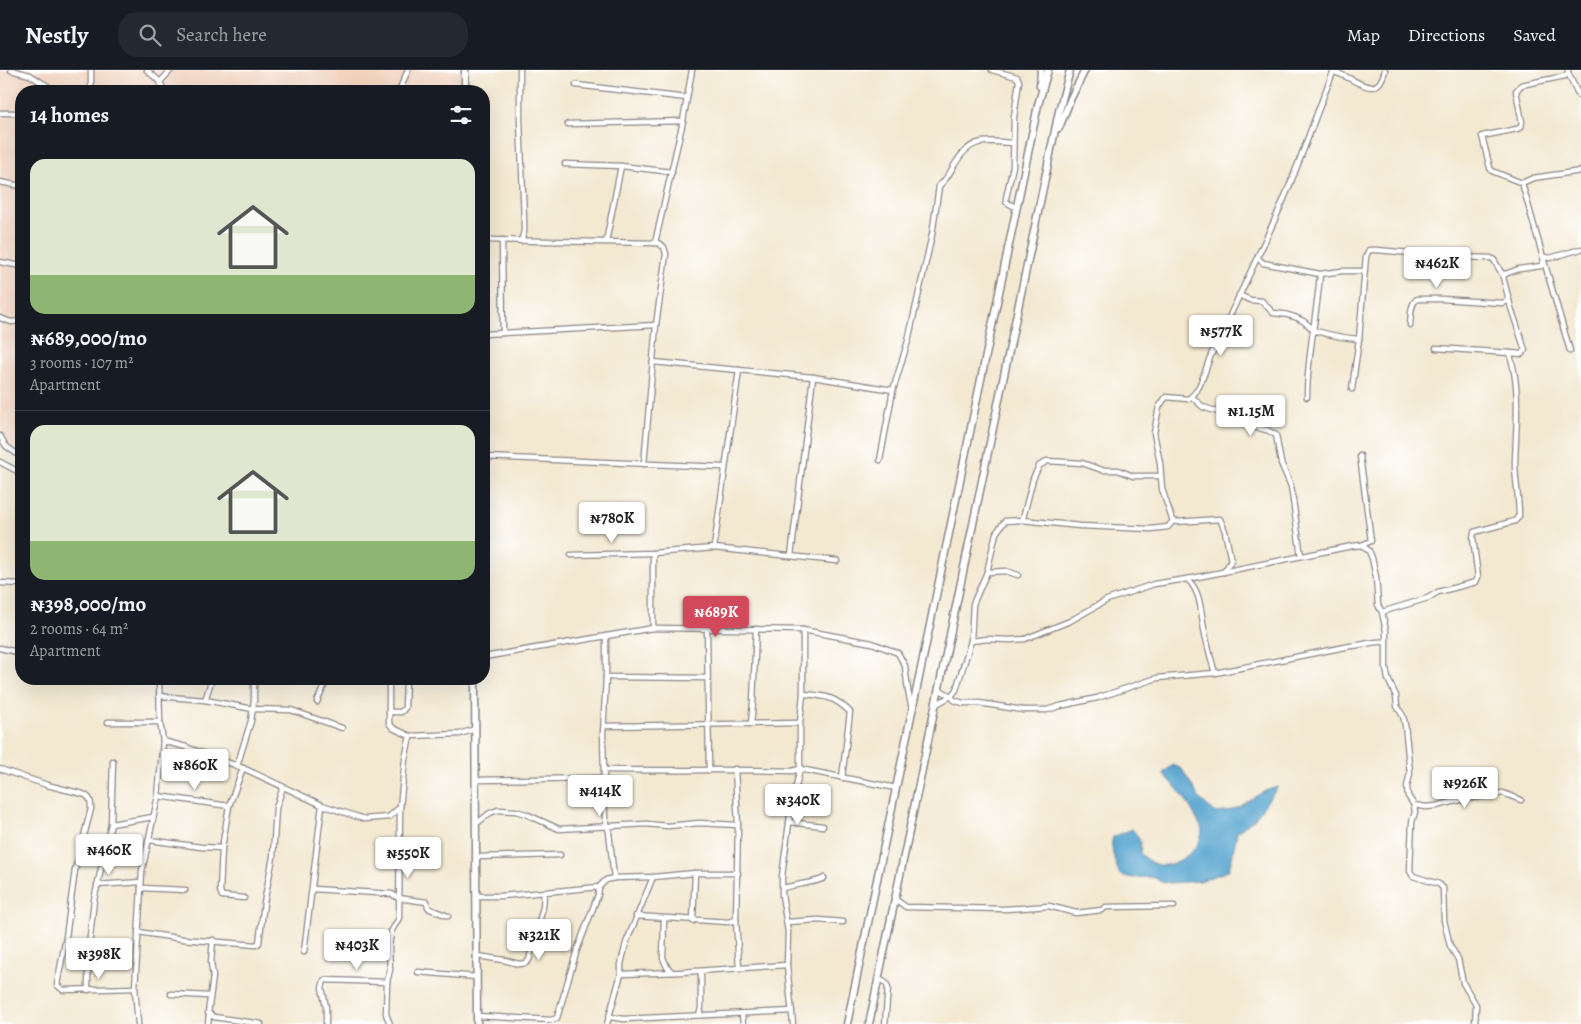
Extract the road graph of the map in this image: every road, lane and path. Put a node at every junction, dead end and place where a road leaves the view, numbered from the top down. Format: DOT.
graph roads {
  1 [pos="11,70"];
  2 [pos="91,70"];
  3 [pos="147,70"];
  4 [pos="171,70"];
  5 [pos="408,70"];
  6 [pos="465,70"];
  7 [pos="520,70"];
  8 [pos="692,70"];
  9 [pos="992,70"];
  10 [pos="1041,70"];
  11 [pos="1048,70"];
  12 [pos="1070,70"];
  13 [pos="1085,70"];
  14 [pos="1385,70"];
  15 [pos="1333,71"];
  16 [pos="1568,72"];
  17 [pos="160,82"];
  18 [pos="45,85"];
  19 [pos="91,85"];
  20 [pos="161,85"];
  21 [pos="402,85"];
  22 [pos="465,85"];
  23 [pos="576,85"];
  24 [pos="1581,97"];
  25 [pos="687,98"];
  26 [pos="1038,105"];
  27 [pos="0,113"];
  28 [pos="15,113"];
  29 [pos="683,121"];
  30 [pos="568,124"];
  31 [pos="1012,143"];
  32 [pos="1053,145"];
  33 [pos="565,164"];
  34 [pos="621,166"];
  35 [pos="1581,171"];
  36 [pos="672,172"];
  37 [pos="0,182"];
  38 [pos="1522,183"];
  39 [pos="15,185"];
  40 [pos="1017,208"];
  41 [pos="490,240"];
  42 [pos="502,240"];
  43 [pos="520,241"];
  44 [pos="606,242"];
  45 [pos="655,243"];
  46 [pos="1581,250"];
  47 [pos="1258,258"];
  48 [pos="1544,259"];
  49 [pos="0,262"];
  50 [pos="15,265"];
  51 [pos="1364,271"];
  52 [pos="1320,274"];
  53 [pos="1504,274"];
  54 [pos="1239,296"];
  55 [pos="1508,298"];
  56 [pos="0,318"];
  57 [pos="15,322"];
  58 [pos="656,325"];
  59 [pos="1410,325"];
  60 [pos="1314,330"];
  61 [pos="503,332"];
  62 [pos="490,333"];
  63 [pos="1359,339"];
  64 [pos="1436,348"];
  65 [pos="1570,351"];
  66 [pos="1510,353"];
  67 [pos="653,362"];
  68 [pos="739,370"];
  69 [pos="813,378"];
  70 [pos="1352,388"];
  71 [pos="893,390"];
  72 [pos="1192,397"];
  73 [pos="1307,397"];
  74 [pos="1,439"];
  75 [pos="15,453"];
  76 [pos="1360,456"];
  77 [pos="490,457"];
  78 [pos="880,460"];
  79 [pos="0,462"];
  80 [pos="644,464"];
  81 [pos="724,467"];
  82 [pos="15,470"];
  83 [pos="1160,476"];
  84 [pos="1022,520"];
  85 [pos="1173,521"];
  86 [pos="1362,545"];
  87 [pos="714,548"];
  88 [pos="653,553"];
  89 [pos="571,555"];
  90 [pos="791,556"];
  91 [pos="1301,556"];
  92 [pos="838,561"];
  93 [pos="987,572"];
  94 [pos="1224,572"];
  95 [pos="1018,575"];
  96 [pos="1187,579"];
  97 [pos="0,583"];
  98 [pos="15,584"];
  99 [pos="1382,612"];
  100 [pos="653,628"];
  101 [pos="707,628"];
  102 [pos="756,629"];
  103 [pos="803,630"];
  104 [pos="606,636"];
  105 [pos="971,641"];
  106 [pos="1385,642"];
  107 [pos="0,648"];
  108 [pos="15,652"];
  109 [pos="490,656"];
  110 [pos="1215,673"];
  111 [pos="606,677"];
  112 [pos="707,678"];
  113 [pos="159,685"];
  114 [pos="210,685"];
  115 [pos="254,685"];
  116 [pos="324,685"];
  117 [pos="389,685"];
  118 [pos="406,685"];
  119 [pos="475,685"];
  120 [pos="938,689"];
  121 [pos="803,694"];
  122 [pos="160,696"];
  123 [pos="951,696"];
  124 [pos="205,700"];
  125 [pos="317,702"];
  126 [pos="935,704"];
  127 [pos="253,709"];
  128 [pos="912,711"];
  129 [pos="389,712"];
  130 [pos="108,722"];
  131 [pos="160,722"];
  132 [pos="800,723"];
  133 [pos="709,724"];
  134 [pos="751,724"];
  135 [pos="604,726"];
  136 [pos="342,728"];
  137 [pos="476,729"];
  138 [pos="410,736"];
  139 [pos="163,741"];
  140 [pos="112,761"];
  141 [pos="240,767"];
  142 [pos="0,769"];
  143 [pos="735,769"];
  144 [pos="800,769"];
  145 [pos="604,770"];
  146 [pos="709,770"];
  147 [pos="604,778"];
  148 [pos="842,778"];
  149 [pos="476,780"];
  150 [pos="283,787"];
  151 [pos="896,788"];
  152 [pos="158,796"];
  153 [pos="1521,800"];
  154 [pos="322,804"];
  155 [pos="1414,805"];
  156 [pos="229,806"];
  157 [pos="400,808"];
  158 [pos="152,817"];
  159 [pos="789,822"];
  160 [pos="111,824"];
  161 [pos="476,824"];
  162 [pos="738,824"];
  163 [pos="606,826"];
  164 [pos="823,826"];
  165 [pos="149,840"];
  166 [pos="222,848"];
  167 [pos="560,856"];
  168 [pos="476,857"];
  169 [pos="695,873"];
  170 [pos="738,873"];
  171 [pos="614,878"];
  172 [pos="653,878"];
  173 [pos="824,878"];
  174 [pos="97,885"];
  175 [pos="141,885"];
  176 [pos="599,886"];
  177 [pos="312,888"];
  178 [pos="399,888"];
  179 [pos="783,888"];
  180 [pos="186,890"];
  181 [pos="544,893"];
  182 [pos="392,894"];
  183 [pos="476,896"];
  184 [pos="244,898"];
  185 [pos="398,898"];
  186 [pos="895,899"];
  187 [pos="1174,906"];
  188 [pos="448,916"];
  189 [pos="636,916"];
  190 [pos="664,919"];
  191 [pos="736,920"];
  192 [pos="693,921"];
  193 [pos="787,922"];
  194 [pos="843,922"];
  195 [pos="138,932"];
  196 [pos="355,935"];
  197 [pos="390,938"];
  198 [pos="213,940"];
  199 [pos="304,952"];
  200 [pos="476,956"];
  201 [pos="787,965"];
  202 [pos="739,968"];
  203 [pos="701,971"];
  204 [pos="418,972"];
  205 [pos="672,972"];
  206 [pos="622,974"];
  207 [pos="477,977"];
  208 [pos="879,979"];
  209 [pos="387,982"];
  210 [pos="135,988"];
  211 [pos="88,990"];
  212 [pos="171,994"];
  213 [pos="209,996"];
  214 [pos="792,1011"];
  215 [pos="742,1014"];
  216 [pos="209,1015"];
  217 [pos="699,1015"];
  218 [pos="477,1016"];
  219 [pos="610,1016"];
  220 [pos="553,1022"];
  221 [pos="138,1024"];
  222 [pos="208,1024"];
  223 [pos="261,1024"];
  224 [pos="326,1024"];
  225 [pos="390,1024"];
  226 [pos="477,1024"];
  227 [pos="607,1024"];
  228 [pos="743,1024"];
  229 [pos="792,1024"];
  230 [pos="847,1024"];
  231 [pos="869,1024"];
  232 [pos="885,1024"];
  233 [pos="1475,1024"];
  1 -- 18 [label="street"];
  2 -- 19 [label="street"];
  3 -- 17 [label="street"];
  4 -- 17 [label="street"];
  5 -- 21 [label="street"];
  6 -- 22 [label="highway"];
  7 -- 43 [label="street"];
  8 -- 25 [label="street"];
  9 -- 31 [label="street"];
  10 -- 26 [label="highway"];
  11 -- 26 [label="highway"];
  12 -- 32 [label="highway"];
  13 -- 32 [label="highway"];
  14 -- 15 [label="street"];
  15 -- 47 [label="street"];
  16 -- 24 [label="street"];
  16 -- 38 [label="street"];
  17 -- 20 [label="street"];
  23 -- 25 [label="street"];
  25 -- 29 [label="street"];
  26 -- 40 [label="highway"];
  27 -- 28 [label="street"];
  29 -- 30 [label="street"];
  29 -- 36 [label="street"];
  31 -- 40 [label="street"];
  31 -- 71 [label="street"];
  32 -- 120 [label="highway"];
  33 -- 34 [label="street"];
  34 -- 36 [label="street"];
  34 -- 44 [label="street"];
  35 -- 38 [label="street"];
  36 -- 45 [label="street"];
  37 -- 39 [label="street"];
  38 -- 48 [label="street"];
  40 -- 128 [label="highway"];
  41 -- 42 [label="street"];
  42 -- 43 [label="street"];
  42 -- 61 [label="street"];
  43 -- 44 [label="street"];
  44 -- 45 [label="street"];
  45 -- 58 [label="street"];
  46 -- 48 [label="street"];
  47 -- 52 [label="street"];
  47 -- 54 [label="street"];
  48 -- 53 [label="street"];
  48 -- 65 [label="street"];
  49 -- 50 [label="street"];
  51 -- 52 [label="street"];
  51 -- 53 [label="street"];
  51 -- 63 [label="street"];
  52 -- 60 [label="street"];
  53 -- 55 [label="street"];
  54 -- 60 [label="street"];
  54 -- 72 [label="street"];
  55 -- 59 [label="street"];
  55 -- 66 [label="street"];
  56 -- 57 [label="street"];
  58 -- 61 [label="street"];
  58 -- 67 [label="street"];
  60 -- 63 [label="street"];
  60 -- 73 [label="street"];
  61 -- 62 [label="street"];
  63 -- 70 [label="street"];
  64 -- 66 [label="street"];
  66 -- 99 [label="street"];
  67 -- 68 [label="street"];
  67 -- 80 [label="street"];
  68 -- 69 [label="street"];
  68 -- 81 [label="street"];
  69 -- 71 [label="street"];
  69 -- 90 [label="street"];
  71 -- 78 [label="street"];
  72 -- 83 [label="street"];
  72 -- 91 [label="street"];
  74 -- 75 [label="street"];
  76 -- 86 [label="street"];
  77 -- 80 [label="street"];
  79 -- 82 [label="street"];
  80 -- 81 [label="street"];
  81 -- 87 [label="street"];
  83 -- 84 [label="street"];
  83 -- 85 [label="street"];
  84 -- 85 [label="street"];
  84 -- 93 [label="street"];
  85 -- 94 [label="street"];
  86 -- 91 [label="street"];
  86 -- 99 [label="street"];
  87 -- 88 [label="street"];
  87 -- 90 [label="street"];
  88 -- 89 [label="street"];
  88 -- 100 [label="street"];
  90 -- 92 [label="street"];
  91 -- 94 [label="street"];
  93 -- 95 [label="street"];
  93 -- 105 [label="street"];
  94 -- 96 [label="street"];
  96 -- 105 [label="street"];
  96 -- 110 [label="street"];
  97 -- 98 [label="street"];
  99 -- 106 [label="street"];
  100 -- 101 [label="street"];
  100 -- 104 [label="street"];
  101 -- 102 [label="street"];
  101 -- 112 [label="street"];
  102 -- 103 [label="street"];
  102 -- 134 [label="street"];
  103 -- 121 [label="street"];
  103 -- 128 [label="street"];
  104 -- 109 [label="street"];
  104 -- 111 [label="street"];
  105 -- 123 [label="street"];
  106 -- 110 [label="street"];
  106 -- 155 [label="street"];
  107 -- 108 [label="street"];
  110 -- 123 [label="street"];
  111 -- 112 [label="street"];
  111 -- 135 [label="street"];
  112 -- 133 [label="street"];
  113 -- 122 [label="street"];
  114 -- 124 [label="street"];
  115 -- 127 [label="street"];
  116 -- 125 [label="street"];
  117 -- 129 [label="street"];
  118 -- 129 [label="street"];
  119 -- 137 [label="highway"];
  120 -- 123 [label="street"];
  120 -- 126 [label="highway"];
  121 -- 132 [label="street"];
  121 -- 148 [label="street"];
  122 -- 124 [label="street"];
  122 -- 131 [label="street"];
  123 -- 126 [label="street"];
  124 -- 127 [label="street"];
  126 -- 186 [label="highway"];
  127 -- 136 [label="street"];
  127 -- 141 [label="street"];
  128 -- 151 [label="highway"];
  129 -- 138 [label="street"];
  130 -- 131 [label="street"];
  131 -- 139 [label="street"];
  132 -- 134 [label="street"];
  132 -- 144 [label="street"];
  133 -- 134 [label="street"];
  133 -- 135 [label="street"];
  133 -- 146 [label="street"];
  135 -- 145 [label="street"];
  137 -- 138 [label="street"];
  137 -- 149 [label="highway"];
  138 -- 157 [label="street"];
  139 -- 141 [label="street"];
  139 -- 152 [label="street"];
  140 -- 160 [label="street"];
  141 -- 150 [label="street"];
  141 -- 156 [label="street"];
  142 -- 211 [label="street"];
  143 -- 144 [label="street"];
  143 -- 146 [label="street"];
  143 -- 162 [label="street"];
  144 -- 148 [label="street"];
  144 -- 159 [label="street"];
  145 -- 146 [label="street"];
  145 -- 147 [label="street"];
  147 -- 149 [label="street"];
  147 -- 163 [label="street"];
  148 -- 151 [label="street"];
  149 -- 161 [label="highway"];
  150 -- 154 [label="street"];
  150 -- 198 [label="street"];
  151 -- 230 [label="highway"];
  152 -- 156 [label="street"];
  152 -- 158 [label="street"];
  153 -- 155 [label="street"];
  154 -- 157 [label="street"];
  154 -- 177 [label="street"];
  155 -- 233 [label="street"];
  156 -- 166 [label="street"];
  157 -- 178 [label="street"];
  158 -- 160 [label="street"];
  158 -- 165 [label="street"];
  159 -- 164 [label="street"];
  159 -- 179 [label="street"];
  160 -- 174 [label="street"];
  161 -- 163 [label="street"];
  161 -- 168 [label="highway"];
  162 -- 163 [label="street"];
  162 -- 170 [label="street"];
  163 -- 171 [label="street"];
  165 -- 166 [label="street"];
  165 -- 175 [label="street"];
  166 -- 184 [label="street"];
  167 -- 168 [label="street"];
  168 -- 183 [label="highway"];
  169 -- 170 [label="street"];
  169 -- 172 [label="street"];
  169 -- 192 [label="street"];
  170 -- 191 [label="street"];
  171 -- 172 [label="street"];
  171 -- 176 [label="street"];
  172 -- 189 [label="street"];
  173 -- 179 [label="street"];
  174 -- 175 [label="street"];
  174 -- 211 [label="street"];
  175 -- 180 [label="street"];
  175 -- 195 [label="street"];
  176 -- 181 [label="street"];
  176 -- 220 [label="street"];
  177 -- 182 [label="street"];
  177 -- 199 [label="street"];
  178 -- 182 [label="street"];
  178 -- 185 [label="street"];
  179 -- 193 [label="street"];
  181 -- 183 [label="street"];
  181 -- 200 [label="street"];
  182 -- 185 [label="street"];
  183 -- 200 [label="highway"];
  185 -- 188 [label="street"];
  185 -- 197 [label="street"];
  186 -- 187 [label="street"];
  186 -- 208 [label="highway"];
  189 -- 190 [label="street"];
  189 -- 206 [label="street"];
  190 -- 192 [label="street"];
  190 -- 205 [label="street"];
  191 -- 192 [label="street"];
  191 -- 202 [label="street"];
  193 -- 194 [label="street"];
  193 -- 201 [label="street"];
  195 -- 198 [label="street"];
  195 -- 210 [label="street"];
  196 -- 197 [label="street"];
  197 -- 209 [label="street"];
  198 -- 213 [label="street"];
  200 -- 207 [label="highway"];
  201 -- 202 [label="street"];
  201 -- 214 [label="street"];
  202 -- 203 [label="street"];
  203 -- 205 [label="street"];
  203 -- 217 [label="street"];
  204 -- 207 [label="street"];
  205 -- 206 [label="street"];
  206 -- 219 [label="street"];
  207 -- 218 [label="highway"];
  208 -- 231 [label="highway"];
  208 -- 232 [label="street"];
  209 -- 224 [label="street"];
  209 -- 225 [label="street"];
  210 -- 211 [label="street"];
  210 -- 221 [label="street"];
  212 -- 213 [label="street"];
  213 -- 216 [label="street"];
  214 -- 215 [label="street"];
  214 -- 229 [label="street"];
  215 -- 217 [label="street"];
  215 -- 228 [label="street"];
  216 -- 222 [label="street"];
  216 -- 223 [label="street"];
  217 -- 219 [label="street"];
  218 -- 220 [label="street"];
  218 -- 226 [label="highway"];
  219 -- 227 [label="street"];
}
